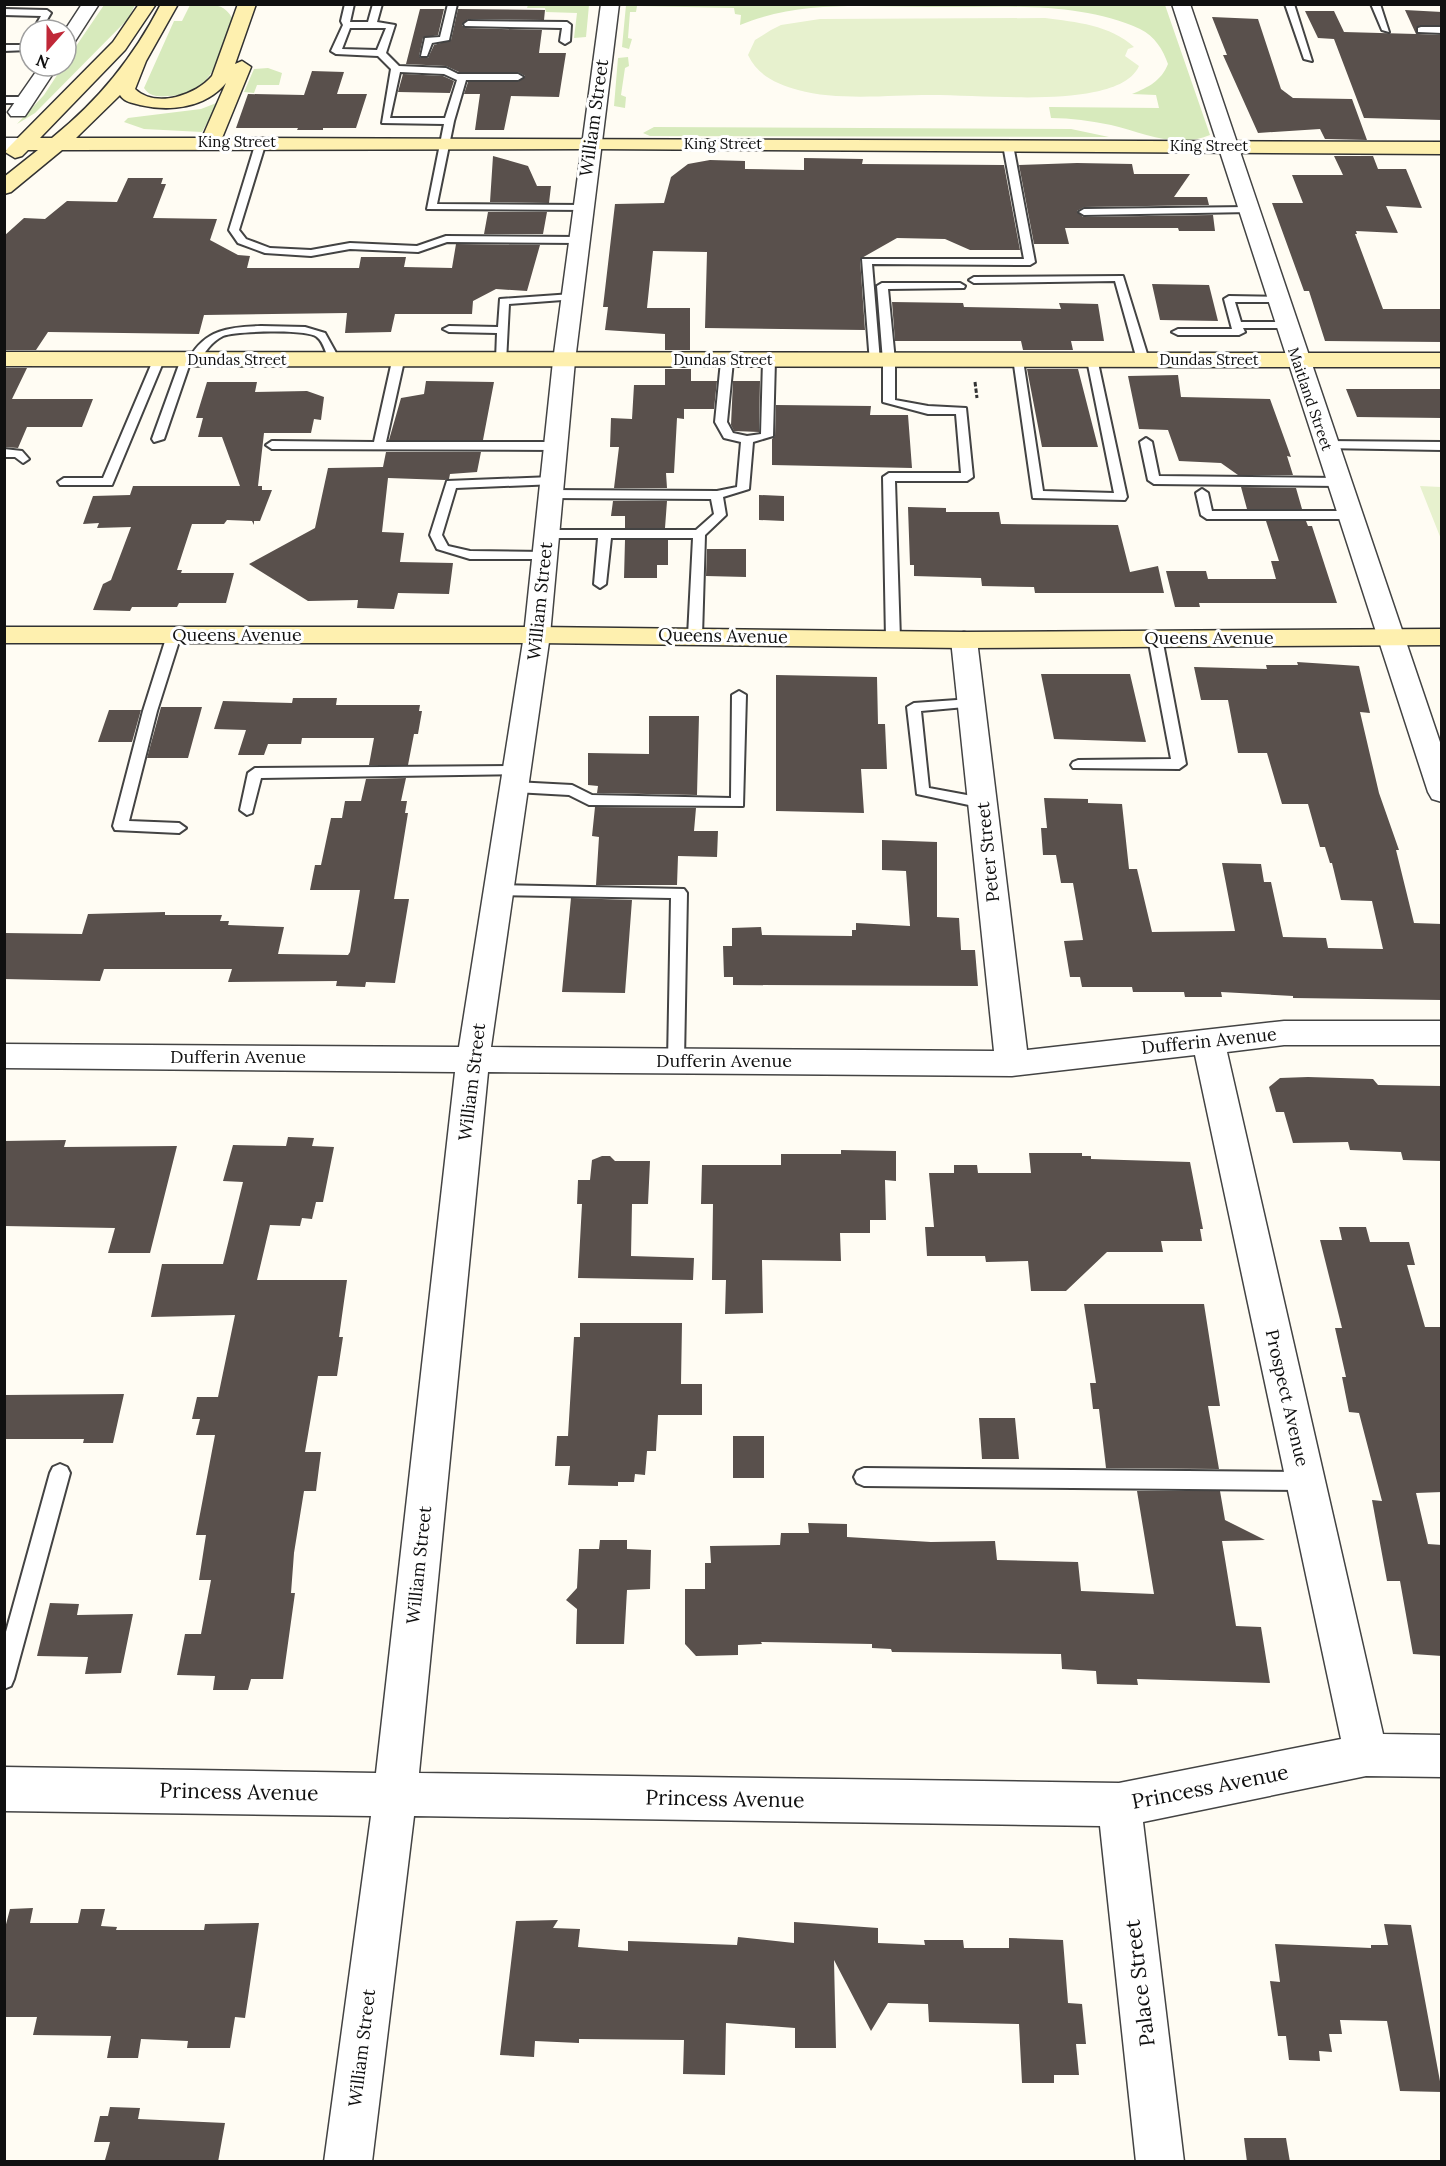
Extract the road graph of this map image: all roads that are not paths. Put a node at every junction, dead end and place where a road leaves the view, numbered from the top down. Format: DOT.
graph roads {
  1 [pos="91,4"];
  2 [pos="263,4"];
  3 [pos="350,4"];
  4 [pos="378,4"];
  5 [pos="453,4"];
  6 [pos="610,4"];
  7 [pos="1181,4"];
  8 [pos="1288,4"];
  9 [pos="1375,4"];
  10 [pos="228,5"];
  11 [pos="245,11"];
  12 [pos="4,12"];
  13 [pos="144,12"];
  14 [pos="166,12"];
  15 [pos="44,18"];
  16 [pos="78,24"];
  17 [pos="468,24"];
  18 [pos="347,25"];
  19 [pos="372,25"];
  20 [pos="1386,30"];
  21 [pos="1421,30"];
  22 [pos="1442,30"];
  23 [pos="565,41"];
  24 [pos="381,54"];
  25 [pos="424,54"];
  26 [pos="140,58"];
  27 [pos="1309,59"];
  28 [pos="396,69"];
  29 [pos="462,77"];
  30 [pos="518,77"];
  31 [pos="39,78"];
  32 [pos="232,89"];
  33 [pos="16,104"];
  34 [pos="449,121"];
  35 [pos="64,138"];
  36 [pos="210,142"];
  37 [pos="261,142"];
  38 [pos="446,143"];
  39 [pos="590,143"];
  40 [pos="4,144"];
  41 [pos="25,144"];
  42 [pos="1008,145"];
  43 [pos="1227,147"];
  44 [pos="1440,151"];
  45 [pos="4,162"];
  46 [pos="4,188"];
  47 [pos="584,208"];
  48 [pos="1247,210"];
  49 [pos="1084,212"];
  50 [pos="578,240"];
  51 [pos="974,280"];
  52 [pos="960,286"];
  53 [pos="572,297"];
  54 [pos="1277,299"];
  55 [pos="1237,325"];
  56 [pos="1285,325"];
  57 [pos="449,329"];
  58 [pos="503,330"];
  59 [pos="1178,332"];
  60 [pos="4,359"];
  61 [pos="158,360"];
  62 [pos="398,360"];
  63 [pos="501,360"];
  64 [pos="769,360"];
  65 [pos="882,360"];
  66 [pos="1017,360"];
  67 [pos="1093,360"];
  68 [pos="1143,360"];
  69 [pos="1297,360"];
  70 [pos="1442,360"];
  71 [pos="189,361"];
  72 [pos="564,361"];
  73 [pos="727,361"];
  74 [pos="158,439"];
  75 [pos="747,440"];
  76 [pos="1146,442"];
  77 [pos="379,445"];
  78 [pos="1326,445"];
  79 [pos="272,446"];
  80 [pos="556,446"];
  81 [pos="1442,446"];
  82 [pos="4,453"];
  83 [pos="23,459"];
  84 [pos="64,482"];
  85 [pos="1338,482"];
  86 [pos="552,488"];
  87 [pos="1202,493"];
  88 [pos="717,495"];
  89 [pos="1350,515"];
  90 [pos="605,534"];
  91 [pos="699,534"];
  92 [pos="546,545"];
  93 [pos="600,584"];
  94 [pos="537,634"];
  95 [pos="4,635"];
  96 [pos="174,635"];
  97 [pos="695,636"];
  98 [pos="1392,637"];
  99 [pos="1442,637"];
  100 [pos="1155,638"];
  101 [pos="893,639"];
  102 [pos="964,639"];
  103 [pos="739,695"];
  104 [pos="971,703"];
  105 [pos="1078,765"];
  106 [pos="516,779"];
  107 [pos="1442,792"];
  108 [pos="982,803"];
  109 [pos="247,810"];
  110 [pos="179,828"];
  111 [pos="499,890"];
  112 [pos="1442,1033"];
  113 [pos="1208,1041"];
  114 [pos="4,1056"];
  115 [pos="473,1059"];
  116 [pos="676,1061"];
  117 [pos="1012,1064"];
  118 [pos="60,1473"];
  119 [pos="864,1477"];
  120 [pos="1306,1481"];
  121 [pos="4,1679"];
  122 [pos="1366,1755"];
  123 [pos="1442,1756"];
  124 [pos="4,1789"];
  125 [pos="395,1795"];
  126 [pos="1119,1805"];
  127 [pos="348,2162"];
  128 [pos="1160,2162"];
  1 -- 16 [label="street"];
  2 -- 32 [label="main road"];
  3 -- 18 [label="lane"];
  4 -- 19 [label="lane"];
  5 -- 25 [label="lane"];
  6 -- 39 [label="street, William Street"];
  7 -- 43 [label="street, Maitland Street"];
  8 -- 27 [label="lane"];
  9 -- 20 [label="lane"];
  10 -- 11 [label="main road"];
  11 -- 26 [label="main road"];
  12 -- 15 [label="lane"];
  13 -- 41 [label="main road"];
  14 -- 26 [label="main road"];
  17 -- 23 [label="lane"];
  18 -- 19 [label="lane"];
  18 -- 24 [label="lane"];
  19 -- 24 [label="lane"];
  21 -- 22 [label="lane"];
  24 -- 28 [label="lane"];
  26 -- 35 [label="main road"];
  28 -- 29 [label="lane"];
  28 -- 34 [label="lane"];
  29 -- 30 [label="lane"];
  29 -- 34 [label="lane"];
  31 -- 33 [label="street"];
  32 -- 35 [label="main road"];
  32 -- 36 [label="main road"];
  34 -- 38 [label="lane"];
  35 -- 36 [label="main road, King Street"];
  35 -- 41 [label="main road, King Street"];
  35 -- 46 [label="main road"];
  36 -- 37 [label="main road, King Street"];
  37 -- 38 [label="main road, King Street"];
  37 -- 50 [label="lane"];
  38 -- 39 [label="main road, King Street"];
  38 -- 47 [label="lane"];
  39 -- 42 [label="main road, King Street"];
  39 -- 47 [label="street, William Street"];
  40 -- 41 [label="street, King Street"];
  41 -- 45 [label="main road"];
  42 -- 43 [label="main road, King Street"];
  42 -- 65 [label="lane"];
  43 -- 44 [label="main road, King Street"];
  43 -- 48 [label="street, Maitland Street"];
  47 -- 50 [label="street, William Street"];
  48 -- 49 [label="lane"];
  48 -- 54 [label="street, Maitland Street"];
  50 -- 53 [label="street, William Street"];
  51 -- 68 [label="lane"];
  52 -- 65 [label="lane"];
  53 -- 58 [label="lane"];
  53 -- 72 [label="street, William Street"];
  54 -- 55 [label="lane"];
  54 -- 56 [label="street, Maitland Street"];
  55 -- 56 [label="lane"];
  55 -- 59 [label="lane"];
  56 -- 69 [label="street, Maitland Street"];
  57 -- 58 [label="lane"];
  58 -- 63 [label="lane"];
  60 -- 61 [label="main road, Dundas Street"];
  61 -- 71 [label="main road, Dundas Street"];
  61 -- 84 [label="lane"];
  62 -- 63 [label="main road, Dundas Street"];
  62 -- 71 [label="main road, Dundas Street"];
  62 -- 77 [label="lane"];
  63 -- 72 [label="main road, Dundas Street"];
  64 -- 65 [label="main road, Dundas Street"];
  64 -- 73 [label="main road, Dundas Street"];
  64 -- 75 [label="lane"];
  65 -- 66 [label="main road, Dundas Street"];
  65 -- 101 [label="lane"];
  66 -- 67 [label="main road, Dundas Street"];
  66 -- 67 [label="lane"];
  67 -- 68 [label="main road, Dundas Street"];
  68 -- 69 [label="main road, Dundas Street"];
  69 -- 70 [label="main road, Dundas Street"];
  69 -- 78 [label="street, Maitland Street"];
  71 -- 74 [label="lane"];
  72 -- 73 [label="main road, Dundas Street"];
  72 -- 80 [label="street, William Street"];
  73 -- 75 [label="lane"];
  75 -- 88 [label="lane"];
  76 -- 85 [label="lane"];
  77 -- 79 [label="lane"];
  77 -- 80 [label="lane"];
  78 -- 81 [label="lane"];
  78 -- 85 [label="street, Maitland Street"];
  80 -- 86 [label="street, William Street"];
  82 -- 83 [label="lane"];
  85 -- 89 [label="street, Maitland Street"];
  86 -- 88 [label="lane"];
  86 -- 92 [label="street, William Street"];
  86 -- 92 [label="lane"];
  87 -- 89 [label="lane"];
  88 -- 91 [label="lane"];
  89 -- 98 [label="street, Maitland Street"];
  90 -- 91 [label="lane"];
  90 -- 92 [label="lane"];
  90 -- 93 [label="lane"];
  91 -- 97 [label="lane"];
  92 -- 94 [label="street, William Street"];
  94 -- 96 [label="main road, Queens Avenue"];
  94 -- 97 [label="main road, Queens Avenue"];
  94 -- 106 [label="street, William Street"];
  95 -- 96 [label="main road, Queens Avenue"];
  96 -- 110 [label="lane"];
  97 -- 101 [label="main road, Queens Avenue"];
  98 -- 99 [label="main road, Queens Avenue"];
  98 -- 100 [label="main road, Queens Avenue"];
  98 -- 107 [label="street, Maitland Street"];
  100 -- 102 [label="main road, Queens Avenue"];
  100 -- 105 [label="lane"];
  101 -- 102 [label="main road, Queens Avenue"];
  102 -- 104 [label="street, Peter Street"];
  103 -- 106 [label="lane"];
  104 -- 108 [label="street, Peter Street"];
  104 -- 108 [label="lane"];
  106 -- 109 [label="lane"];
  106 -- 111 [label="street, William Street"];
  108 -- 117 [label="street, Peter Street"];
  111 -- 115 [label="street, William Street"];
  111 -- 116 [label="lane"];
  112 -- 113 [label="street, Dufferin Avenue"];
  113 -- 117 [label="street, Dufferin Avenue"];
  113 -- 120 [label="street, Prospect Avenue"];
  114 -- 115 [label="street, Dufferin Avenue"];
  115 -- 116 [label="street, Dufferin Avenue"];
  115 -- 125 [label="street, William Street"];
  116 -- 117 [label="street, Dufferin Avenue"];
  118 -- 121 [label="lane"];
  119 -- 120 [label="lane"];
  120 -- 122 [label="street, Prospect Avenue"];
  122 -- 123 [label="street, Princess Avenue"];
  122 -- 126 [label="street, Princess Avenue"];
  124 -- 125 [label="street, Princess Avenue"];
  125 -- 126 [label="street, Princess Avenue"];
  125 -- 127 [label="street, William Street"];
  126 -- 128 [label="street, Palace Street"];
}
